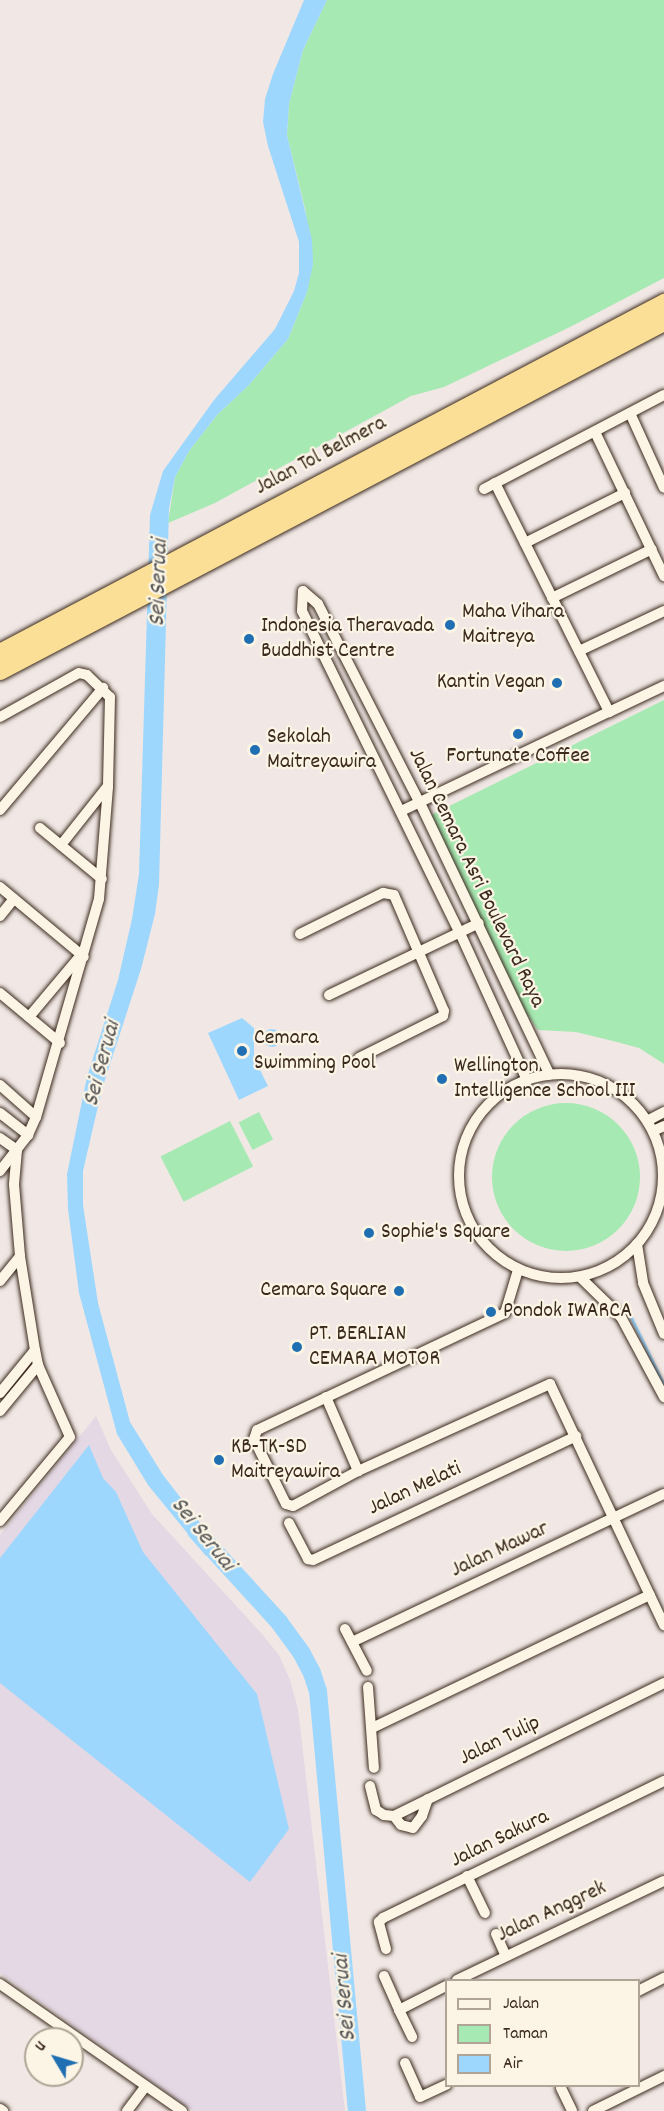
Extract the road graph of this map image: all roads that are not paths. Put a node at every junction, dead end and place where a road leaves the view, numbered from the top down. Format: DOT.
graph roads {
  1 [pos="664,303"];
  2 [pos="664,322"];
  3 [pos="664,395"];
  4 [pos="630,413"];
  5 [pos="595,432"];
  6 [pos="495,483"];
  7 [pos="664,488"];
  8 [pos="484,489"];
  9 [pos="625,493"];
  10 [pos="525,543"];
  11 [pos="652,549"];
  12 [pos="180,566"];
  13 [pos="664,576"];
  14 [pos="135,591"];
  15 [pos="552,598"];
  16 [pos="664,611"];
  17 [pos="579,651"];
  18 [pos="0,654"];
  19 [pos="0,671"];
  20 [pos="664,686"];
  21 [pos="103,688"];
  22 [pos="365,700"];
  23 [pos="348,710"];
  24 [pos="609,712"];
  25 [pos="0,717"];
  26 [pos="108,787"];
  27 [pos="420,803"];
  28 [pos="0,810"];
  29 [pos="401,811"];
  30 [pos="40,828"];
  31 [pos="61,845"];
  32 [pos="102,879"];
  33 [pos="0,887"];
  34 [pos="14,899"];
  35 [pos="0,916"];
  36 [pos="478,923"];
  37 [pos="460,933"];
  38 [pos="300,934"];
  39 [pos="419,953"];
  40 [pos="82,956"];
  41 [pos="0,993"];
  42 [pos="329,995"];
  43 [pos="29,1017"];
  44 [pos="60,1043"];
  45 [pos="359,1058"];
  46 [pos="550,1075"];
  47 [pos="527,1080"];
  48 [pos="0,1085"];
  49 [pos="664,1112"];
  50 [pos="0,1113"];
  51 [pos="36,1118"];
  52 [pos="647,1121"];
  53 [pos="664,1126"];
  54 [pos="653,1131"];
  55 [pos="28,1135"];
  56 [pos="0,1138"];
  57 [pos="17,1150"];
  58 [pos="662,1151"];
  59 [pos="0,1171"];
  60 [pos="637,1244"];
  61 [pos="20,1256"];
  62 [pos="518,1270"];
  63 [pos="580,1277"];
  64 [pos="0,1281"];
  65 [pos="664,1334"];
  66 [pos="35,1350"];
  67 [pos="38,1365"];
  68 [pos="0,1393"];
  69 [pos="326,1397"];
  70 [pos="664,1397"];
  71 [pos="0,1411"];
  72 [pos="576,1436"];
  73 [pos="358,1471"];
  74 [pos="664,1494"];
  75 [pos="613,1517"];
  76 [pos="0,1521"];
  77 [pos="290,1523"];
  78 [pos="650,1595"];
  79 [pos="664,1625"];
  80 [pos="345,1629"];
  81 [pos="352,1642"];
  82 [pos="368,1671"];
  83 [pos="664,1683"];
  84 [pos="369,1687"];
  85 [pos="372,1728"];
  86 [pos="374,1768"];
  87 [pos="664,1781"];
  88 [pos="370,1786"];
  89 [pos="428,1799"];
  90 [pos="394,1816"];
  91 [pos="467,1876"];
  92 [pos="664,1881"];
  93 [pos="485,1913"];
  94 [pos="496,1935"];
  95 [pos="386,1949"];
  96 [pos="506,1956"];
  97 [pos="384,1976"];
  98 [pos="664,1978"];
  99 [pos="459,1979"];
  100 [pos="0,1984"];
  101 [pos="445,1987"];
  102 [pos="640,1990"];
  103 [pos="399,2010"];
  104 [pos="412,2037"];
  105 [pos="405,2063"];
  106 [pos="664,2076"];
  107 [pos="146,2086"];
  108 [pos="445,2086"];
  109 [pos="561,2088"];
  110 [pos="126,2111"];
  111 [pos="182,2111"];
  112 [pos="572,2111"];
  113 [pos="593,2111"];
  1 -- 12 [label="highway, Jalan Tol Belmera"];
  2 -- 12 [label="highway, Jalan Tol Belmera"];
  3 -- 4 [label="street"];
  4 -- 5 [label="street"];
  4 -- 7 [label="street"];
  5 -- 6 [label="street"];
  5 -- 9 [label="street"];
  6 -- 8 [label="street"];
  6 -- 10 [label="street"];
  9 -- 10 [label="street"];
  9 -- 11 [label="street"];
  10 -- 15 [label="street"];
  11 -- 13 [label="street"];
  11 -- 15 [label="street"];
  12 -- 14 [label="highway, Jalan Tol Belmera"];
  14 -- 18 [label="highway, Jalan Tol Belmera"];
  14 -- 19 [label="highway, Jalan Tol Belmera"];
  15 -- 17 [label="street"];
  16 -- 17 [label="street"];
  17 -- 24 [label="street"];
  20 -- 24 [label="street"];
  21 -- 25 [label="street"];
  21 -- 26 [label="street"];
  21 -- 28 [label="street"];
  22 -- 23 [label="street"];
  22 -- 23 [label="street, Jalan Cemara Asri Boulevard Raya"];
  22 -- 27 [label="street, Jalan Cemara Asri Boulevard Raya"];
  23 -- 29 [label="street, Jalan Cemara Asri Boulevard Raya"];
  24 -- 27 [label="street"];
  26 -- 31 [label="street"];
  26 -- 32 [label="street"];
  27 -- 29 [label="street"];
  27 -- 36 [label="street, Jalan Cemara Asri Boulevard Raya"];
  29 -- 37 [label="street, Jalan Cemara Asri Boulevard Raya"];
  30 -- 31 [label="street"];
  31 -- 32 [label="street"];
  32 -- 40 [label="street"];
  33 -- 34 [label="street"];
  34 -- 35 [label="street"];
  34 -- 40 [label="street"];
  36 -- 37 [label="street"];
  36 -- 46 [label="street, Jalan Cemara Asri Boulevard Raya"];
  37 -- 39 [label="street"];
  37 -- 47 [label="street, Jalan Cemara Asri Boulevard Raya"];
  38 -- 39 [label="street"];
  39 -- 42 [label="street"];
  39 -- 45 [label="street"];
  40 -- 43 [label="street"];
  40 -- 44 [label="street"];
  41 -- 43 [label="street"];
  43 -- 44 [label="street"];
  44 -- 51 [label="street"];
  46 -- 47 [label="street"];
  46 -- 52 [label="street"];
  47 -- 62 [label="street"];
  48 -- 51 [label="street"];
  49 -- 52 [label="street"];
  50 -- 55 [label="street"];
  51 -- 55 [label="street"];
  52 -- 54 [label="street"];
  53 -- 54 [label="street"];
  54 -- 58 [label="street"];
  55 -- 57 [label="street"];
  56 -- 57 [label="street"];
  57 -- 59 [label="street"];
  57 -- 61 [label="street"];
  58 -- 60 [label="street"];
  60 -- 63 [label="street"];
  60 -- 65 [label="street"];
  61 -- 64 [label="street"];
  61 -- 66 [label="street"];
  62 -- 63 [label="street"];
  62 -- 69 [label="street"];
  63 -- 70 [label="street"];
  66 -- 67 [label="street"];
  66 -- 68 [label="street"];
  67 -- 71 [label="street"];
  67 -- 76 [label="street"];
  69 -- 73 [label="street"];
  69 -- 73 [label="street"];
  72 -- 73 [label="street"];
  72 -- 75 [label="street"];
  72 -- 77 [label="street, Jalan Melati"];
  74 -- 75 [label="street, Jalan Mawar"];
  75 -- 78 [label="street"];
  75 -- 81 [label="street, Jalan Mawar"];
  78 -- 79 [label="street"];
  78 -- 85 [label="street"];
  80 -- 81 [label="street"];
  81 -- 82 [label="street"];
  83 -- 89 [label="street, Jalan Tulip"];
  84 -- 85 [label="street"];
  85 -- 86 [label="street"];
  87 -- 91 [label="street, Jalan Sakura"];
  88 -- 90 [label="street"];
  89 -- 90 [label="street, Jalan Tulip"];
  89 -- 90 [label="street"];
  91 -- 93 [label="street"];
  91 -- 95 [label="street, Jalan Sakura"];
  92 -- 96 [label="street, Jalan Anggrek"];
  94 -- 96 [label="street"];
  96 -- 99 [label="street, Jalan Anggrek"];
  97 -- 103 [label="street"];
  98 -- 102 [label="street"];
  100 -- 107 [label="street"];
  101 -- 103 [label="street"];
  103 -- 104 [label="street"];
  105 -- 108 [label="street"];
  106 -- 113 [label="street"];
  107 -- 110 [label="street"];
  107 -- 111 [label="street"];
  109 -- 112 [label="street"];
}
